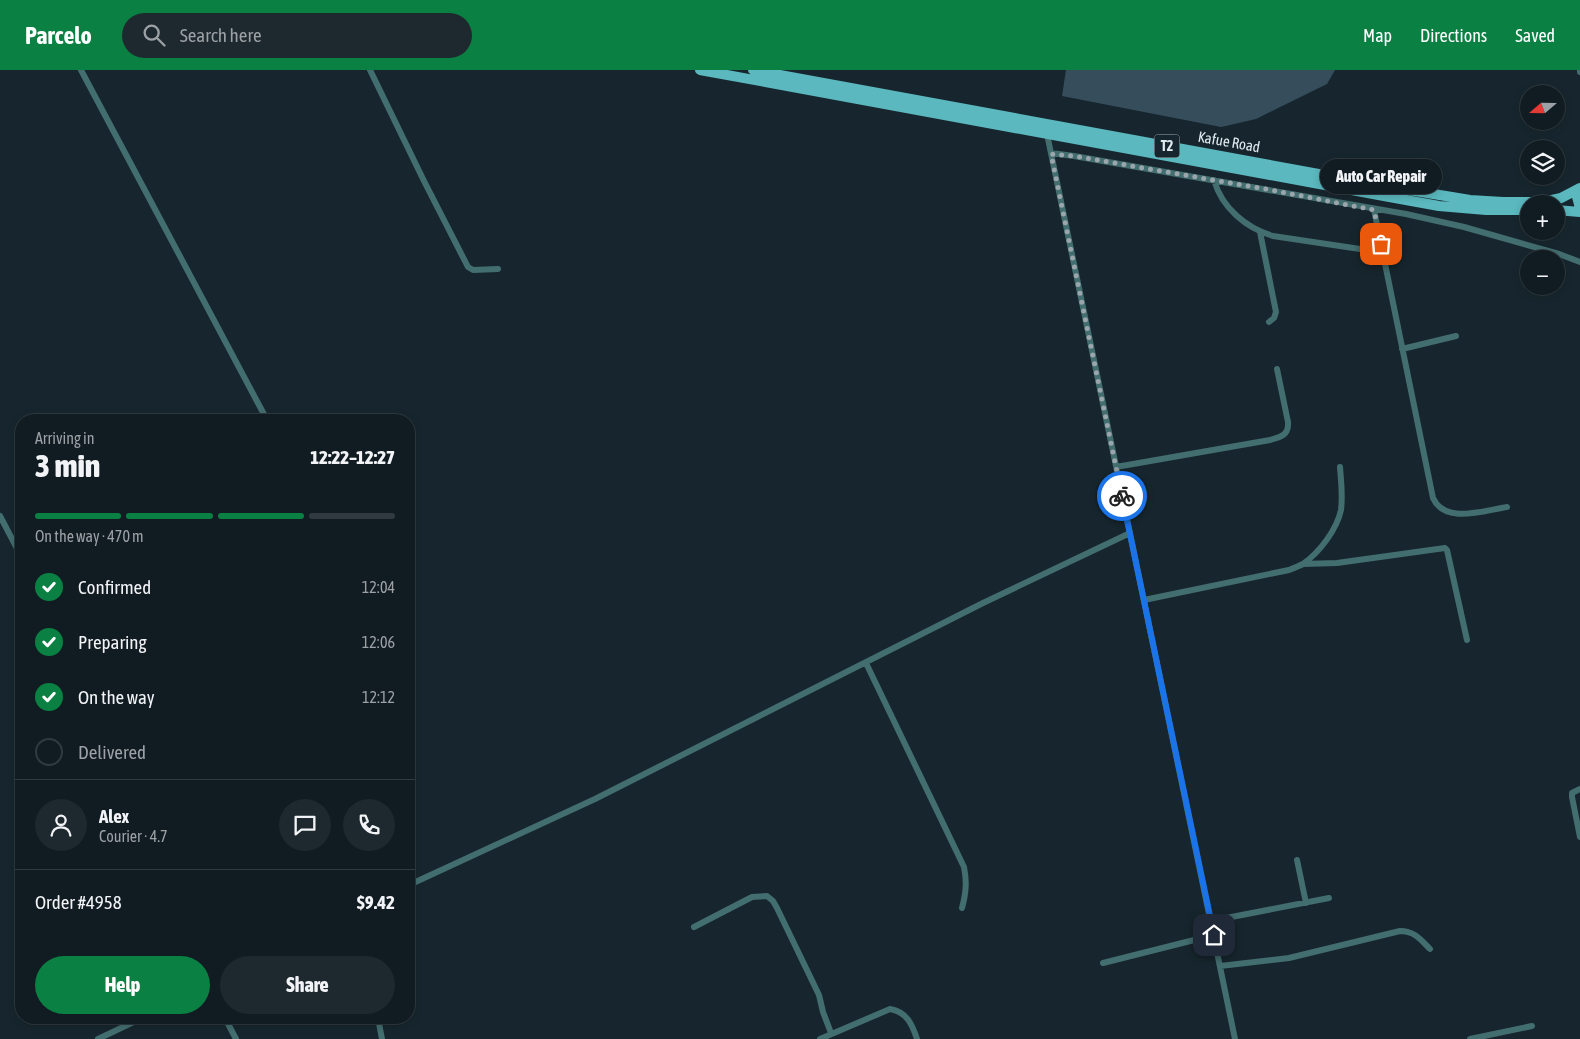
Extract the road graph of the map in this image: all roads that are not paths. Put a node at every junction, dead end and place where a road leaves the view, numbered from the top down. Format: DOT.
graph roads {
  1 [pos="81,70"];
  2 [pos="370,70"];
  3 [pos="700,70"];
  4 [pos="752,70"];
  5 [pos="1047,134"];
  6 [pos="1051,154"];
  7 [pos="1214,180"];
  8 [pos="1580,189"];
  9 [pos="1374,210"];
  10 [pos="1520,210"];
  11 [pos="1565,210"];
  12 [pos="1580,210"];
  13 [pos="1260,232"];
  14 [pos="1360,249"];
  15 [pos="1580,262"];
  16 [pos="498,269"];
  17 [pos="1269,322"];
  18 [pos="1456,336"];
  19 [pos="1402,349"];
  20 [pos="1277,369"];
  21 [pos="264,414"];
  22 [pos="1340,466"];
  23 [pos="1116,468"];
  24 [pos="1507,507"];
  25 [pos="0,516"];
  26 [pos="1130,533"];
  27 [pos="15,545"];
  28 [pos="1303,564"];
  29 [pos="1144,600"];
  30 [pos="1468,640"];
  31 [pos="866,663"];
  32 [pos="1580,789"];
  33 [pos="1580,837"];
  34 [pos="1297,860"];
  35 [pos="415,883"];
  36 [pos="1329,898"];
  37 [pos="1306,903"];
  38 [pos="962,908"];
  39 [pos="1211,921"];
  40 [pos="694,927"];
  41 [pos="1214,935"];
  42 [pos="1430,949"];
  43 [pos="1103,963"];
  44 [pos="1220,966"];
  45 [pos="129,1024"];
  46 [pos="228,1024"];
  47 [pos="379,1024"];
  48 [pos="1532,1026"];
  49 [pos="831,1034"];
  50 [pos="98,1039"];
  51 [pos="236,1039"];
  52 [pos="382,1039"];
  53 [pos="820,1039"];
  54 [pos="917,1039"];
  55 [pos="1235,1039"];
  56 [pos="1470,1039"];
  1 -- 21 [label="street"];
  2 -- 16 [label="street"];
  3 -- 5 [label="main road, Kafue Road / T2"];
  4 -- 8 [label="main road, Kafue Road / T2"];
  5 -- 6 [label="street"];
  5 -- 10 [label="main road, Kafue Road / T2"];
  6 -- 7 [label="street"];
  6 -- 23 [label="street"];
  7 -- 9 [label="street"];
  7 -- 13 [label="street"];
  8 -- 12 [label="main road"];
  9 -- 15 [label="street"];
  9 -- 19 [label="street"];
  11 -- 12 [label="main road"];
  13 -- 14 [label="street"];
  13 -- 17 [label="street"];
  18 -- 19 [label="street"];
  19 -- 24 [label="street"];
  20 -- 23 [label="street"];
  22 -- 28 [label="street"];
  23 -- 26 [label="street"];
  25 -- 27 [label="street"];
  26 -- 29 [label="street"];
  26 -- 31 [label="street"];
  28 -- 29 [label="street"];
  28 -- 30 [label="street"];
  29 -- 39 [label="street"];
  31 -- 35 [label="street"];
  31 -- 38 [label="street"];
  32 -- 33 [label="street"];
  34 -- 37 [label="street"];
  36 -- 37 [label="street"];
  37 -- 39 [label="street"];
  39 -- 41 [label="street"];
  40 -- 49 [label="street"];
  41 -- 43 [label="street"];
  41 -- 44 [label="street"];
  42 -- 44 [label="street"];
  44 -- 55 [label="street"];
  45 -- 50 [label="street"];
  46 -- 51 [label="street"];
  47 -- 52 [label="street"];
  48 -- 56 [label="street"];
  49 -- 53 [label="street"];
  49 -- 54 [label="street"];
}
